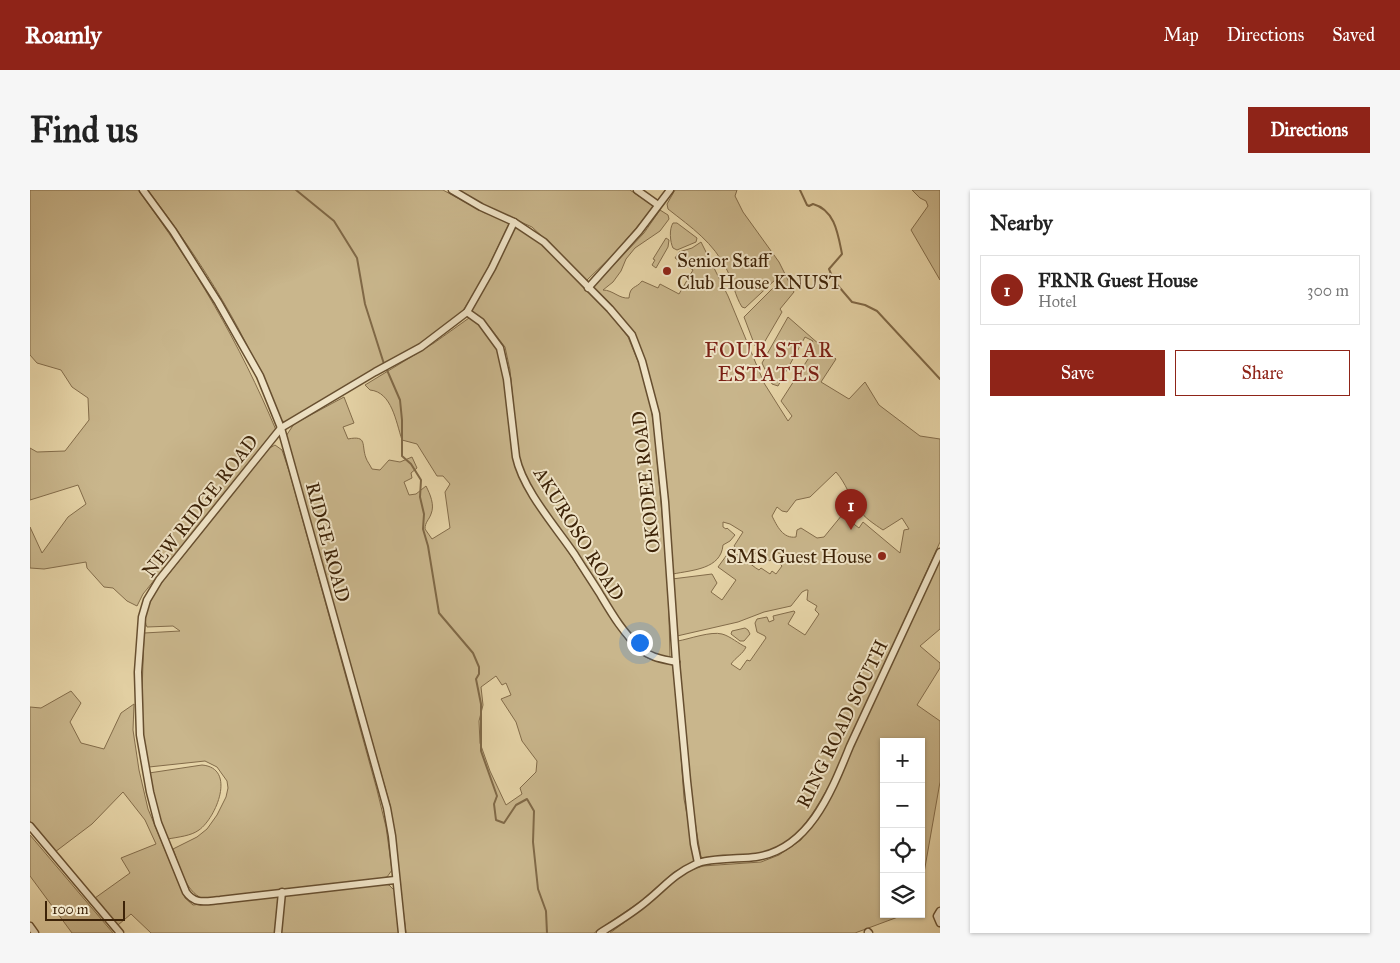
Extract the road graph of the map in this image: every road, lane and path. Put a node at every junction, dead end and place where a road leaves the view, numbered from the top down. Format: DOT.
graph roads {
  1 [pos="143,190"];
  2 [pos="452,190"];
  3 [pos="637,190"];
  4 [pos="670,190"];
  5 [pos="658,205"];
  6 [pos="514,222"];
  7 [pos="588,288"];
  8 [pos="467,312"];
  9 [pos="281,428"];
  10 [pos="940,552"];
  11 [pos="676,662"];
  12 [pos="30,826"];
  13 [pos="698,863"];
  14 [pos="396,880"];
  15 [pos="282,892"];
  16 [pos="940,911"];
  17 [pos="940,924"];
  18 [pos="30,926"];
  19 [pos="35,933"];
  20 [pos="120,933"];
  21 [pos="278,933"];
  22 [pos="402,933"];
  23 [pos="600,933"];
  1 -- 9 [label="street, RIDGE ROAD"];
  2 -- 6 [label="street, OKODEE ROAD"];
  3 -- 5 [label="street"];
  4 -- 5 [label="street"];
  5 -- 7 [label="street"];
  6 -- 7 [label="street, OKODEE ROAD"];
  6 -- 8 [label="street"];
  7 -- 11 [label="street, OKODEE ROAD"];
  8 -- 9 [label="street"];
  8 -- 11 [label="street, AKUROSO ROAD"];
  9 -- 14 [label="street, RIDGE ROAD"];
  9 -- 15 [label="street, NEW RIDGE ROAD"];
  10 -- 13 [label="street, RING ROAD SOUTH"];
  11 -- 13 [label="street, OKODEE ROAD"];
  12 -- 20 [label="street"];
  13 -- 23 [label="street, RING ROAD SOUTH"];
  14 -- 15 [label="street, NEW RIDGE ROAD"];
  14 -- 22 [label="street, RIDGE ROAD"];
  15 -- 21 [label="street"];
  16 -- 17 [label="street"];
  18 -- 19 [label="street"];
}
